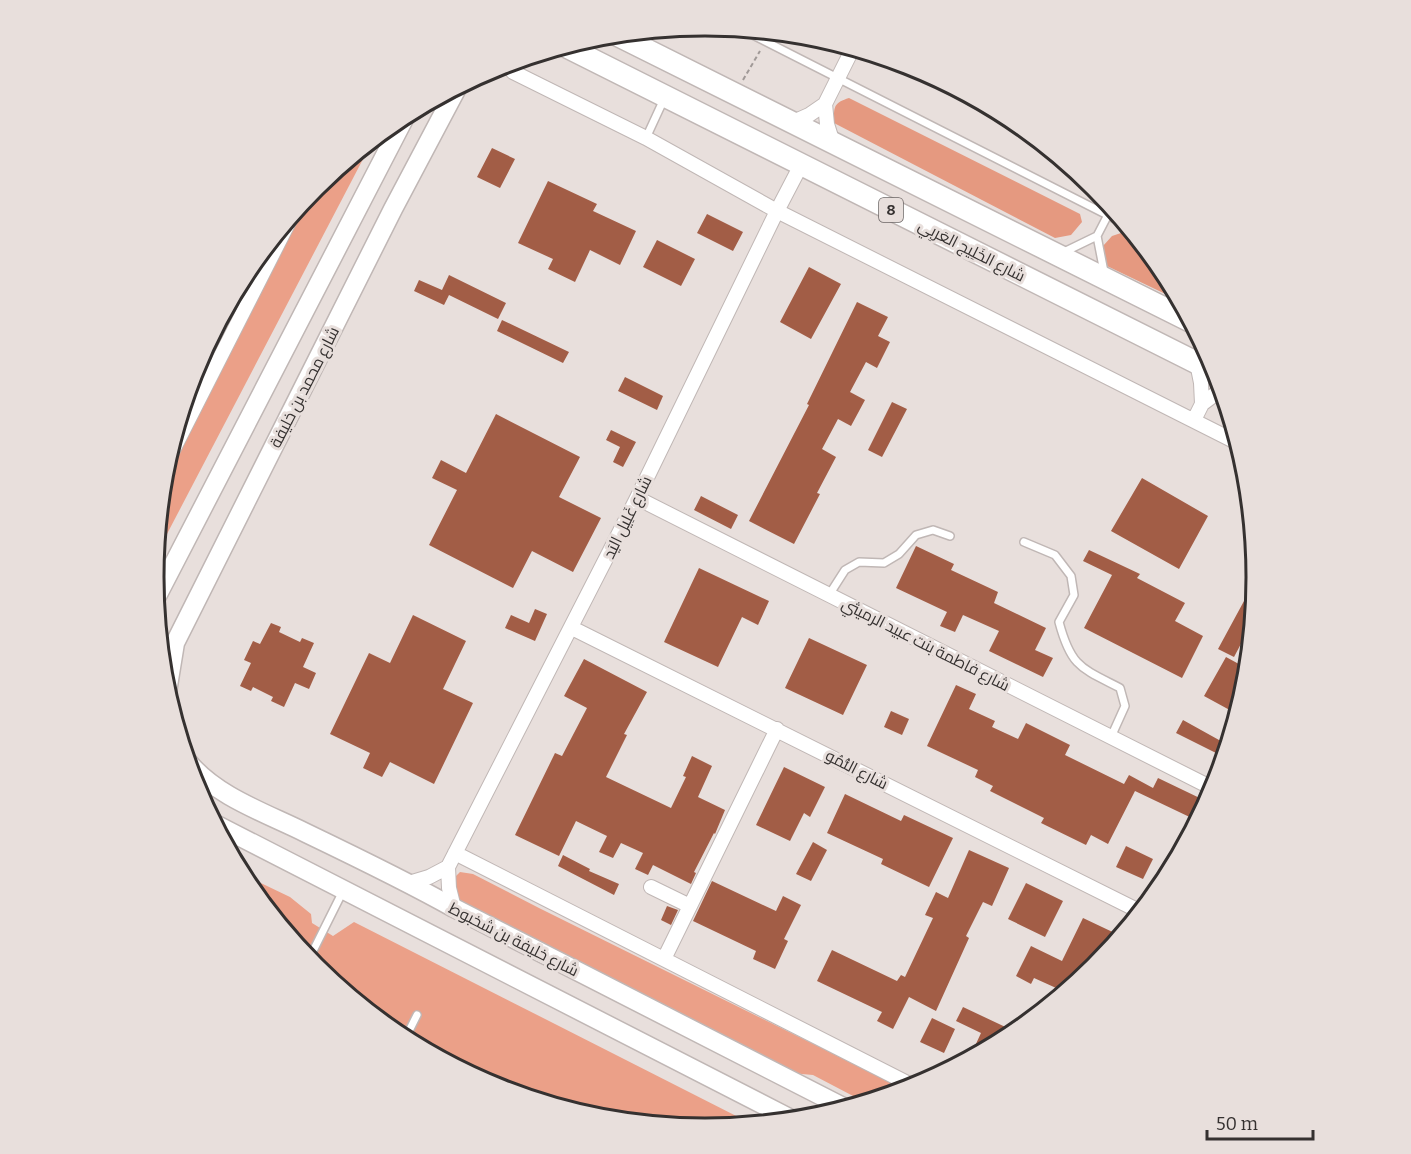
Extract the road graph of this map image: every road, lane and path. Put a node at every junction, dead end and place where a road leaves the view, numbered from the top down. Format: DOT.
graph roads {
  1 [pos="763,40"];
  2 [pos="766,41"];
  3 [pos="630,42"];
  4 [pos="576,51"];
  5 [pos="850,55"];
  6 [pos="513,72"];
  7 [pos="839,77"];
  8 [pos="743,80"];
  9 [pos="665,96"];
  10 [pos="451,100"];
  11 [pos="825,104"];
  12 [pos="792,123"];
  13 [pos="389,138"];
  14 [pos="646,138"];
  15 [pos="832,143"];
  16 [pos="801,165"];
  17 [pos="777,211"];
  18 [pos="1107,214"];
  19 [pos="1108,215"];
  20 [pos="1096,236"];
  21 [pos="275,249"];
  22 [pos="1055,254"];
  23 [pos="1107,280"];
  24 [pos="1179,315"];
  25 [pos="1197,363"];
  26 [pos="1203,366"];
  27 [pos="1214,393"];
  28 [pos="1202,404"];
  29 [pos="1194,420"];
  30 [pos="188,422"];
  31 [pos="1228,438"];
  32 [pos="637,498"];
  33 [pos="950,536"];
  34 [pos="1024,542"];
  35 [pos="164,582"];
  36 [pos="829,595"];
  37 [pos="572,628"];
  38 [pos="171,661"];
  39 [pos="777,729"];
  40 [pos="1111,737"];
  41 [pos="203,777"];
  42 [pos="1205,784"];
  43 [pos="228,831"];
  44 [pos="455,853"];
  45 [pos="448,867"];
  46 [pos="409,883"];
  47 [pos="651,886"];
  48 [pos="344,889"];
  49 [pos="690,906"];
  50 [pos="454,908"];
  51 [pos="1133,908"];
  52 [pos="314,950"];
  53 [pos="664,959"];
  54 [pos="417,1014"];
  55 [pos="409,1030"];
  56 [pos="903,1081"];
  57 [pos="834,1103"];
  58 [pos="779,1113"];
  1 -- 2 [label="lane"];
  2 -- 7 [label="lane"];
  2 -- 8 [label="path"];
  3 -- 12 [label="highway, شارع الخَلِيج العَربِي / 8"];
  4 -- 9 [label="highway, شارع الخَلِيج العَربِي / 8"];
  5 -- 7 [label="street"];
  6 -- 14 [label="street"];
  7 -- 11 [label="street"];
  7 -- 18 [label="lane"];
  9 -- 14 [label="lane"];
  9 -- 16 [label="highway, شارع الخَلِيج العَربِي / 8"];
  10 -- 38 [label="main road, شارع محمد بن خليفة"];
  11 -- 12 [label="street"];
  11 -- 15 [label="street"];
  12 -- 15 [label="highway, شارع الخَلِيج العَربِي / 8"];
  13 -- 35 [label="main road, شارع محمد بن خليفة"];
  14 -- 17 [label="street"];
  15 -- 22 [label="highway, شارع الخَلِيج العَربِي / 8"];
  16 -- 17 [label="street, شارع غَلِيل اليَد"];
  16 -- 25 [label="highway, شارع الخَلِيج العَربِي / 8"];
  17 -- 29 [label="street"];
  17 -- 32 [label="street, شارع غَلِيل اليَد"];
  19 -- 20 [label="lane"];
  20 -- 22 [label="lane"];
  20 -- 23 [label="lane"];
  21 -- 30 [label="street"];
  22 -- 23 [label="highway, شارع الخَلِيج العَربِي / 8"];
  23 -- 24 [label="highway, شارع الخَلِيج العَربِي / 8"];
  25 -- 26 [label="highway, شارع الخَلِيج العَربِي / 8"];
  25 -- 28 [label="street"];
  27 -- 28 [label="street"];
  28 -- 29 [label="street"];
  29 -- 31 [label="street"];
  32 -- 36 [label="street, شارع فاطمة بنت عبيد الرميثي"];
  32 -- 37 [label="street, شارع غَلِيل اليَد"];
  33 -- 36 [label="lane"];
  34 -- 40 [label="lane"];
  36 -- 40 [label="street, شارع فاطمة بنت عبيد الرميثي"];
  37 -- 39 [label="street, شارع النُّمُو"];
  37 -- 44 [label="street, شارع غَلِيل اليَد"];
  39 -- 49 [label="street"];
  39 -- 51 [label="street, شارع النُّمُو"];
  40 -- 42 [label="street, شارع فاطمة بنت عبيد الرميثي"];
  41 -- 46 [label="main road, شارع خليفة بن شخبوط"];
  43 -- 48 [label="main road, شارع خليفة بن شخبوط"];
  44 -- 45 [label="street, شارع غَلِيل اليَد"];
  44 -- 53 [label="street"];
  45 -- 46 [label="street"];
  45 -- 50 [label="street"];
  46 -- 50 [label="main road, شارع خليفة بن شخبوط"];
  47 -- 49 [label="street"];
  48 -- 52 [label="lane"];
  48 -- 58 [label="main road, شارع خليفة بن شخبوط"];
  49 -- 53 [label="street"];
  50 -- 57 [label="main road, شارع خليفة بن شخبوط"];
  53 -- 56 [label="street"];
  54 -- 55 [label="lane"];
}
